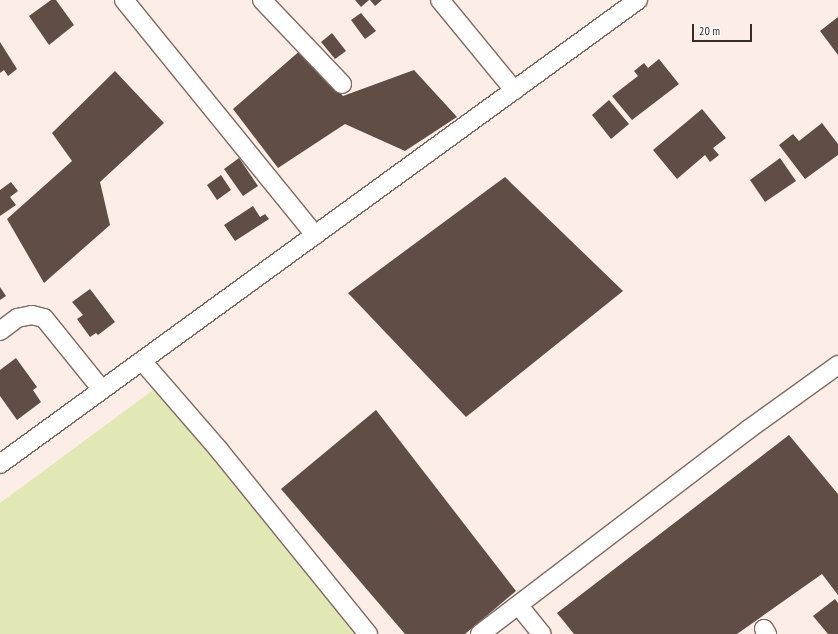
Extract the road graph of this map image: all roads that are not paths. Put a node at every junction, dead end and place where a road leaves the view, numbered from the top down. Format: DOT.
graph roads {
  1 [pos="124,0"];
  2 [pos="262,0"];
  3 [pos="440,0"];
  4 [pos="629,2"];
  5 [pos="342,84"];
  6 [pos="514,90"];
  7 [pos="315,235"];
  8 [pos="0,331"];
  9 [pos="142,361"];
  10 [pos="838,365"];
  11 [pos="102,390"];
  12 [pos="0,464"];
  13 [pos="519,606"];
  14 [pos="368,634"];
  15 [pos="480,634"];
  16 [pos="542,634"];
  1 -- 7 [label="street"];
  2 -- 5 [label="street"];
  3 -- 6 [label="street"];
  4 -- 6 [label="street"];
  6 -- 7 [label="street"];
  7 -- 9 [label="street"];
  8 -- 11 [label="street"];
  9 -- 11 [label="street"];
  9 -- 14 [label="street"];
  10 -- 13 [label="street"];
  11 -- 12 [label="street"];
  13 -- 15 [label="street"];
  13 -- 16 [label="street"];
}
